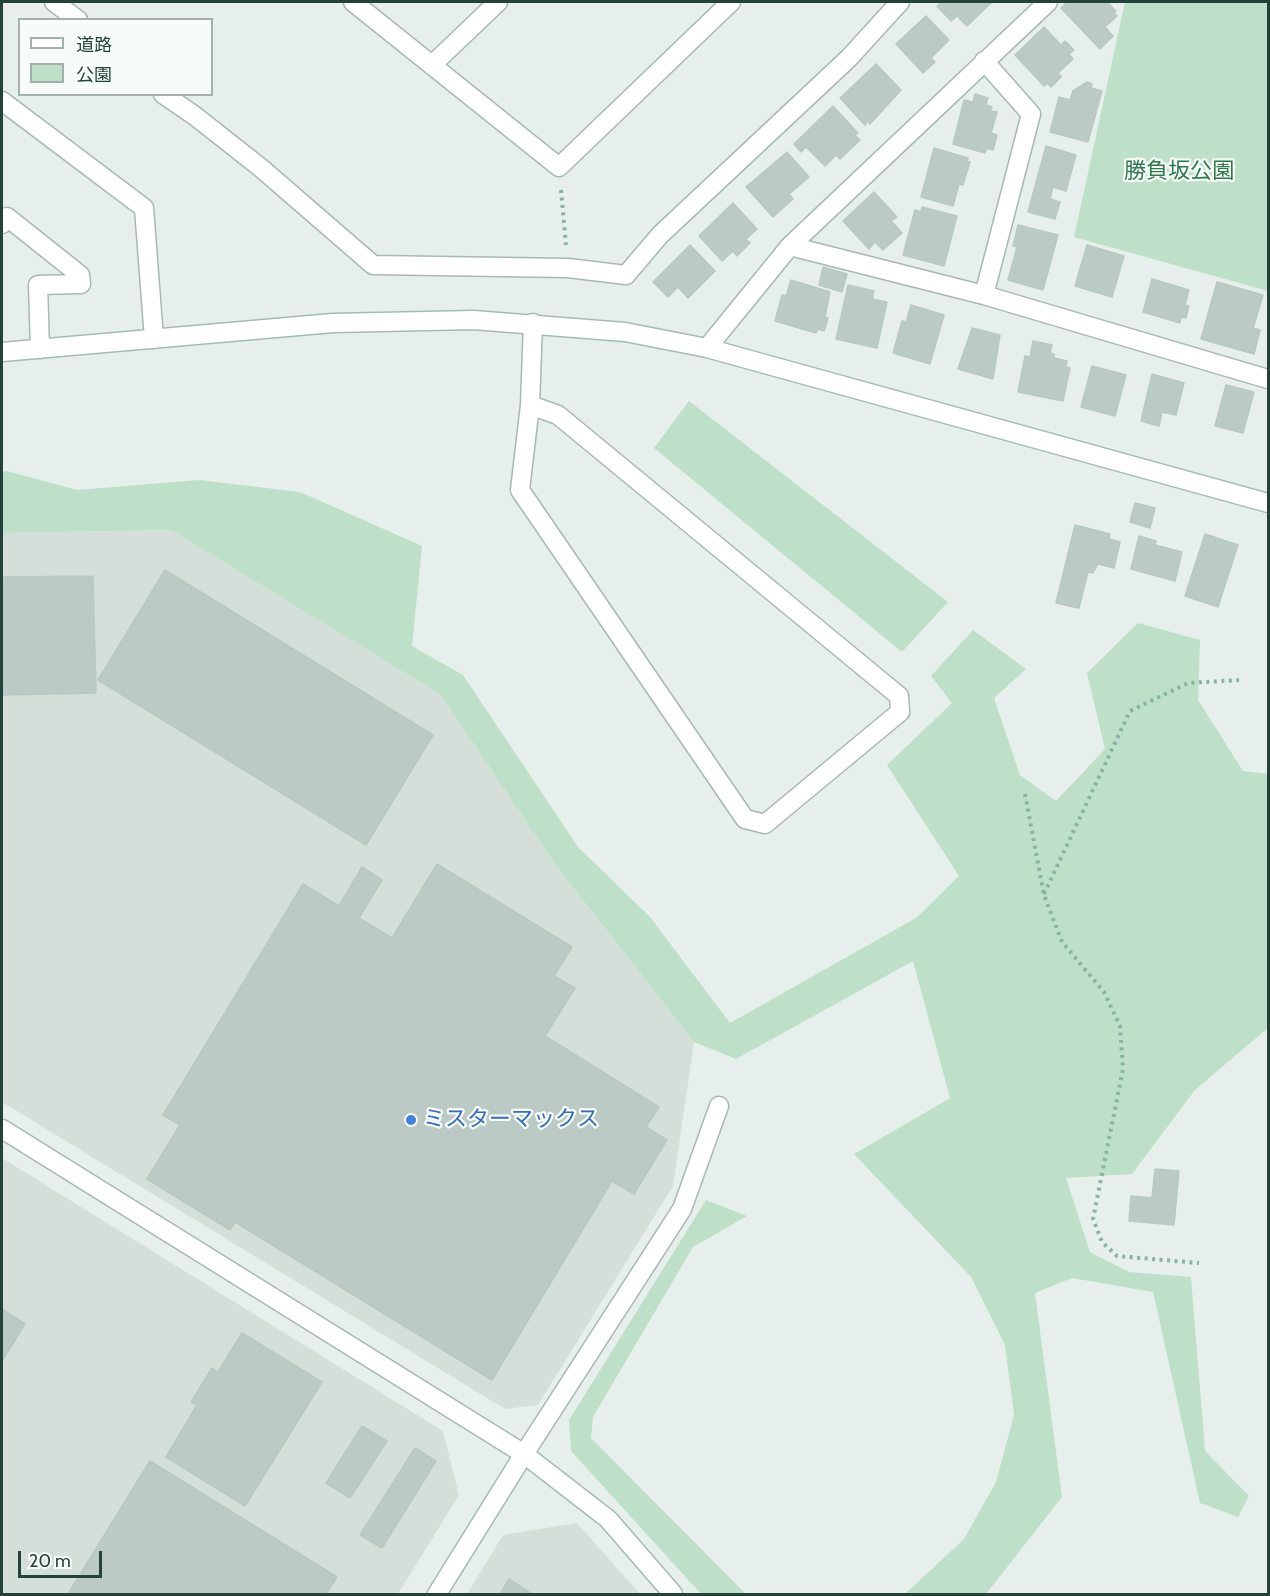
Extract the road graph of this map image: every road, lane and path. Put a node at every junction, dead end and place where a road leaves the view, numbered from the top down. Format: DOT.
graph roads {
  1 [pos="54,2"];
  2 [pos="353,2"];
  3 [pos="498,2"];
  4 [pos="731,2"];
  5 [pos="900,2"];
  6 [pos="1048,2"];
  7 [pos="75,18"];
  8 [pos="984,61"];
  9 [pos="433,64"];
  10 [pos="166,96"];
  11 [pos="2,101"];
  12 [pos="559,167"];
  13 [pos="2,224"];
  14 [pos="790,246"];
  15 [pos="568,268"];
  16 [pos="984,295"];
  17 [pos="533,322"];
  18 [pos="154,339"];
  19 [pos="707,348"];
  20 [pos="40,349"];
  21 [pos="2,352"];
  22 [pos="1269,379"];
  23 [pos="530,405"];
  24 [pos="1269,503"];
  25 [pos="1239,680"];
  26 [pos="1025,794"];
  27 [pos="1044,895"];
  28 [pos="719,1106"];
  29 [pos="2,1129"];
  30 [pos="1199,1263"];
  31 [pos="524,1454"];
  32 [pos="437,1594"];
  33 [pos="673,1594"];
  1 -- 7 [label="street"];
  2 -- 9 [label="street"];
  3 -- 9 [label="street"];
  4 -- 12 [label="street"];
  5 -- 15 [label="street"];
  6 -- 8 [label="street"];
  8 -- 14 [label="street"];
  8 -- 16 [label="street"];
  9 -- 12 [label="street"];
  10 -- 15 [label="street"];
  11 -- 18 [label="street"];
  12 -- 15 [label="path"];
  13 -- 20 [label="street"];
  14 -- 16 [label="street"];
  14 -- 19 [label="street"];
  16 -- 22 [label="street"];
  17 -- 18 [label="street"];
  17 -- 19 [label="street"];
  17 -- 23 [label="street"];
  18 -- 20 [label="street"];
  19 -- 24 [label="street"];
  20 -- 21 [label="street"];
  23 -- 23 [label="street"];
  25 -- 27 [label="path"];
  26 -- 27 [label="path"];
  27 -- 30 [label="path"];
  28 -- 31 [label="street"];
  29 -- 31 [label="street"];
  31 -- 32 [label="street"];
  31 -- 33 [label="street"];
}
